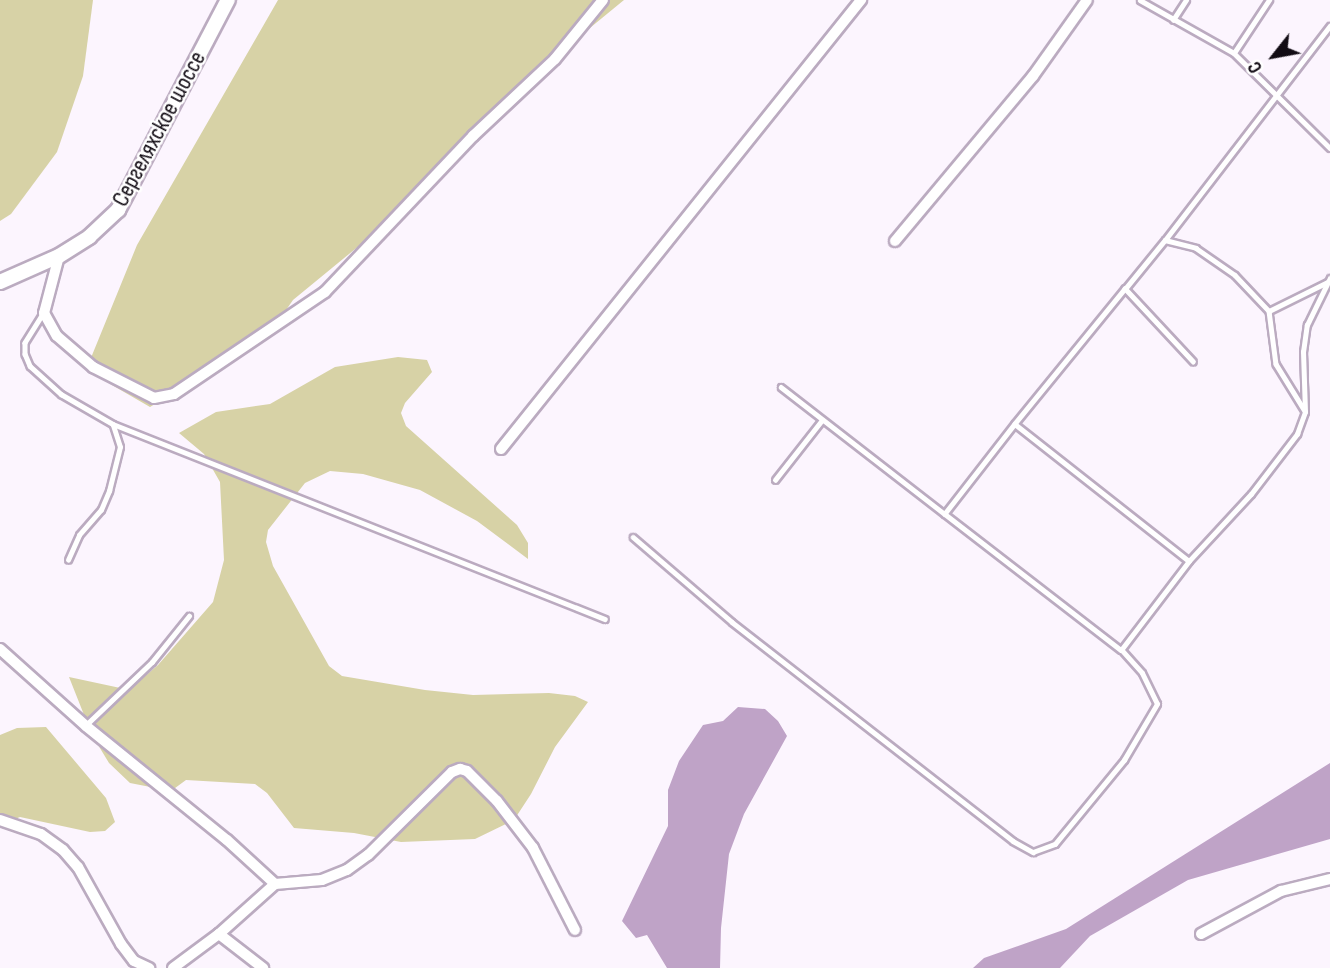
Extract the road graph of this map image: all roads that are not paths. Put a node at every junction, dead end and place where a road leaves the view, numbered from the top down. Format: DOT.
graph roads {
  1 [pos="228,0"];
  2 [pos="603,0"];
  3 [pos="861,0"];
  4 [pos="1087,0"];
  5 [pos="1140,0"];
  6 [pos="1185,0"];
  7 [pos="1269,0"];
  8 [pos="1173,20"];
  9 [pos="1330,26"];
  10 [pos="1234,53"];
  11 [pos="1277,95"];
  12 [pos="1330,148"];
  13 [pos="1165,240"];
  14 [pos="895,241"];
  15 [pos="59,256"];
  16 [pos="1329,280"];
  17 [pos="0,282"];
  18 [pos="1125,289"];
  19 [pos="1269,311"];
  20 [pos="44,313"];
  21 [pos="1193,362"];
  22 [pos="781,387"];
  23 [pos="1305,412"];
  24 [pos="822,420"];
  25 [pos="113,424"];
  26 [pos="1015,424"];
  27 [pos="501,449"];
  28 [pos="775,480"];
  29 [pos="945,514"];
  30 [pos="633,537"];
  31 [pos="68,560"];
  32 [pos="1189,561"];
  33 [pos="189,616"];
  34 [pos="605,619"];
  35 [pos="0,649"];
  36 [pos="1121,650"];
  37 [pos="86,726"];
  38 [pos="0,820"];
  39 [pos="1330,879"];
  40 [pos="275,884"];
  41 [pos="575,930"];
  42 [pos="219,934"];
  43 [pos="1201,934"];
  44 [pos="149,968"];
  45 [pos="173,968"];
  46 [pos="262,968"];
  1 -- 15 [label="main road, Сергеляхское шоссе"];
  2 -- 20 [label="street"];
  3 -- 27 [label="street"];
  4 -- 14 [label="street"];
  5 -- 8 [label="lane"];
  6 -- 8 [label="lane"];
  7 -- 10 [label="lane"];
  8 -- 10 [label="lane"];
  9 -- 11 [label="lane"];
  10 -- 11 [label="lane"];
  11 -- 12 [label="lane"];
  11 -- 13 [label="lane"];
  13 -- 18 [label="lane"];
  13 -- 19 [label="lane"];
  15 -- 17 [label="main road, Сергеляхское шоссе"];
  15 -- 20 [label="street"];
  16 -- 19 [label="lane"];
  16 -- 23 [label="lane"];
  18 -- 21 [label="lane"];
  18 -- 26 [label="lane"];
  19 -- 23 [label="lane"];
  20 -- 25 [label="lane"];
  22 -- 24 [label="lane"];
  23 -- 32 [label="lane"];
  24 -- 28 [label="lane"];
  24 -- 29 [label="lane"];
  25 -- 31 [label="lane"];
  25 -- 34 [label="lane"];
  26 -- 29 [label="lane"];
  26 -- 32 [label="lane"];
  29 -- 36 [label="lane"];
  30 -- 36 [label="lane"];
  32 -- 36 [label="lane"];
  33 -- 37 [label="lane"];
  35 -- 37 [label="street"];
  37 -- 40 [label="street"];
  38 -- 44 [label="street"];
  39 -- 43 [label="street"];
  40 -- 41 [label="street"];
  40 -- 42 [label="street"];
  42 -- 45 [label="street"];
  42 -- 46 [label="street"];
}
